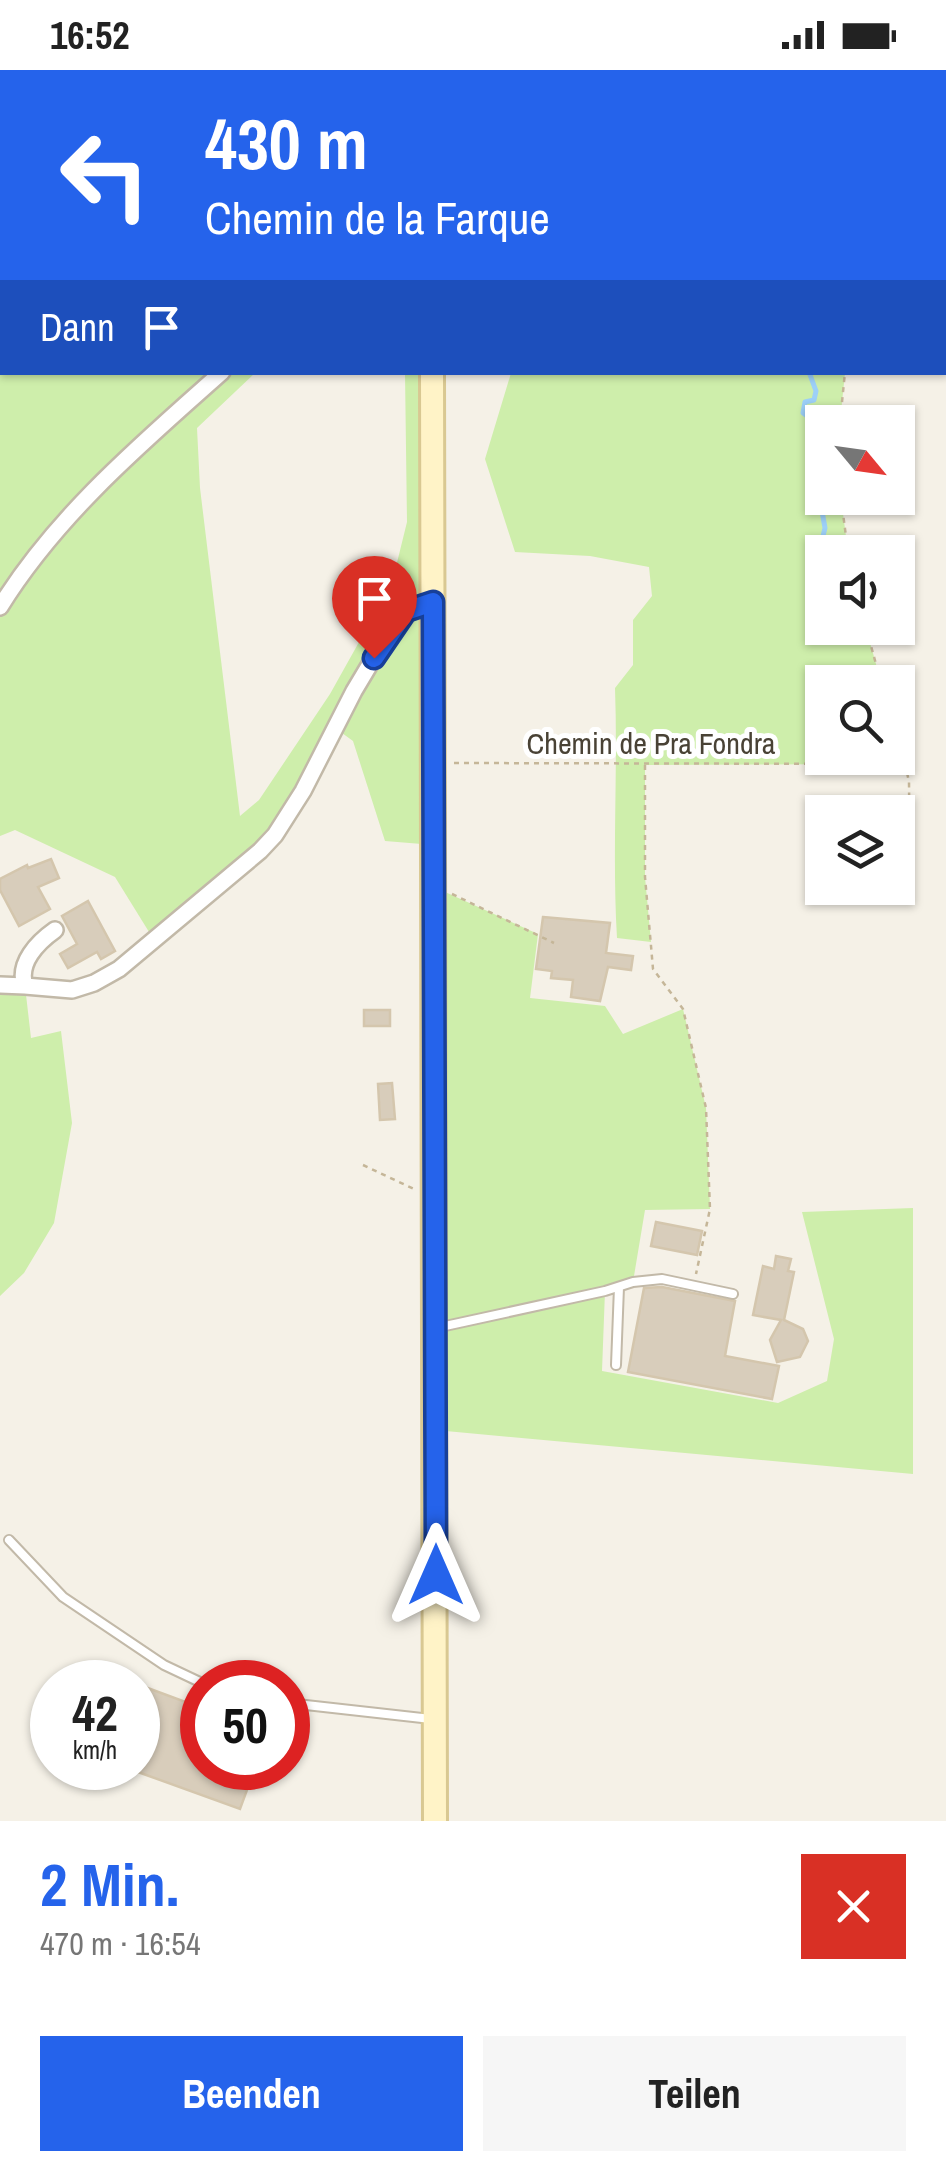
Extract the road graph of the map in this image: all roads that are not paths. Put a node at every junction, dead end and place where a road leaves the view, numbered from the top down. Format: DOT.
graph roads {
  1 [pos="219,375"];
  2 [pos="432,375"];
  3 [pos="433,602"];
  4 [pos="0,607"];
  5 [pos="55,930"];
  6 [pos="0,985"];
  7 [pos="25,986"];
  8 [pos="619,1287"];
  9 [pos="733,1294"];
  10 [pos="436,1328"];
  11 [pos="616,1365"];
  12 [pos="9,1540"];
  13 [pos="180,1673"];
  14 [pos="310,1706"];
  15 [pos="436,1720"];
  16 [pos="435,1821"];
  1 -- 4 [label="street"];
  2 -- 3 [label="main road"];
  3 -- 7 [label="street"];
  3 -- 10 [label="main road"];
  5 -- 7 [label="street"];
  6 -- 7 [label="street"];
  8 -- 9 [label="lane"];
  8 -- 10 [label="lane"];
  8 -- 11 [label="lane"];
  10 -- 15 [label="main road"];
  12 -- 13 [label="lane"];
  14 -- 15 [label="lane"];
  15 -- 16 [label="main road"];
}
